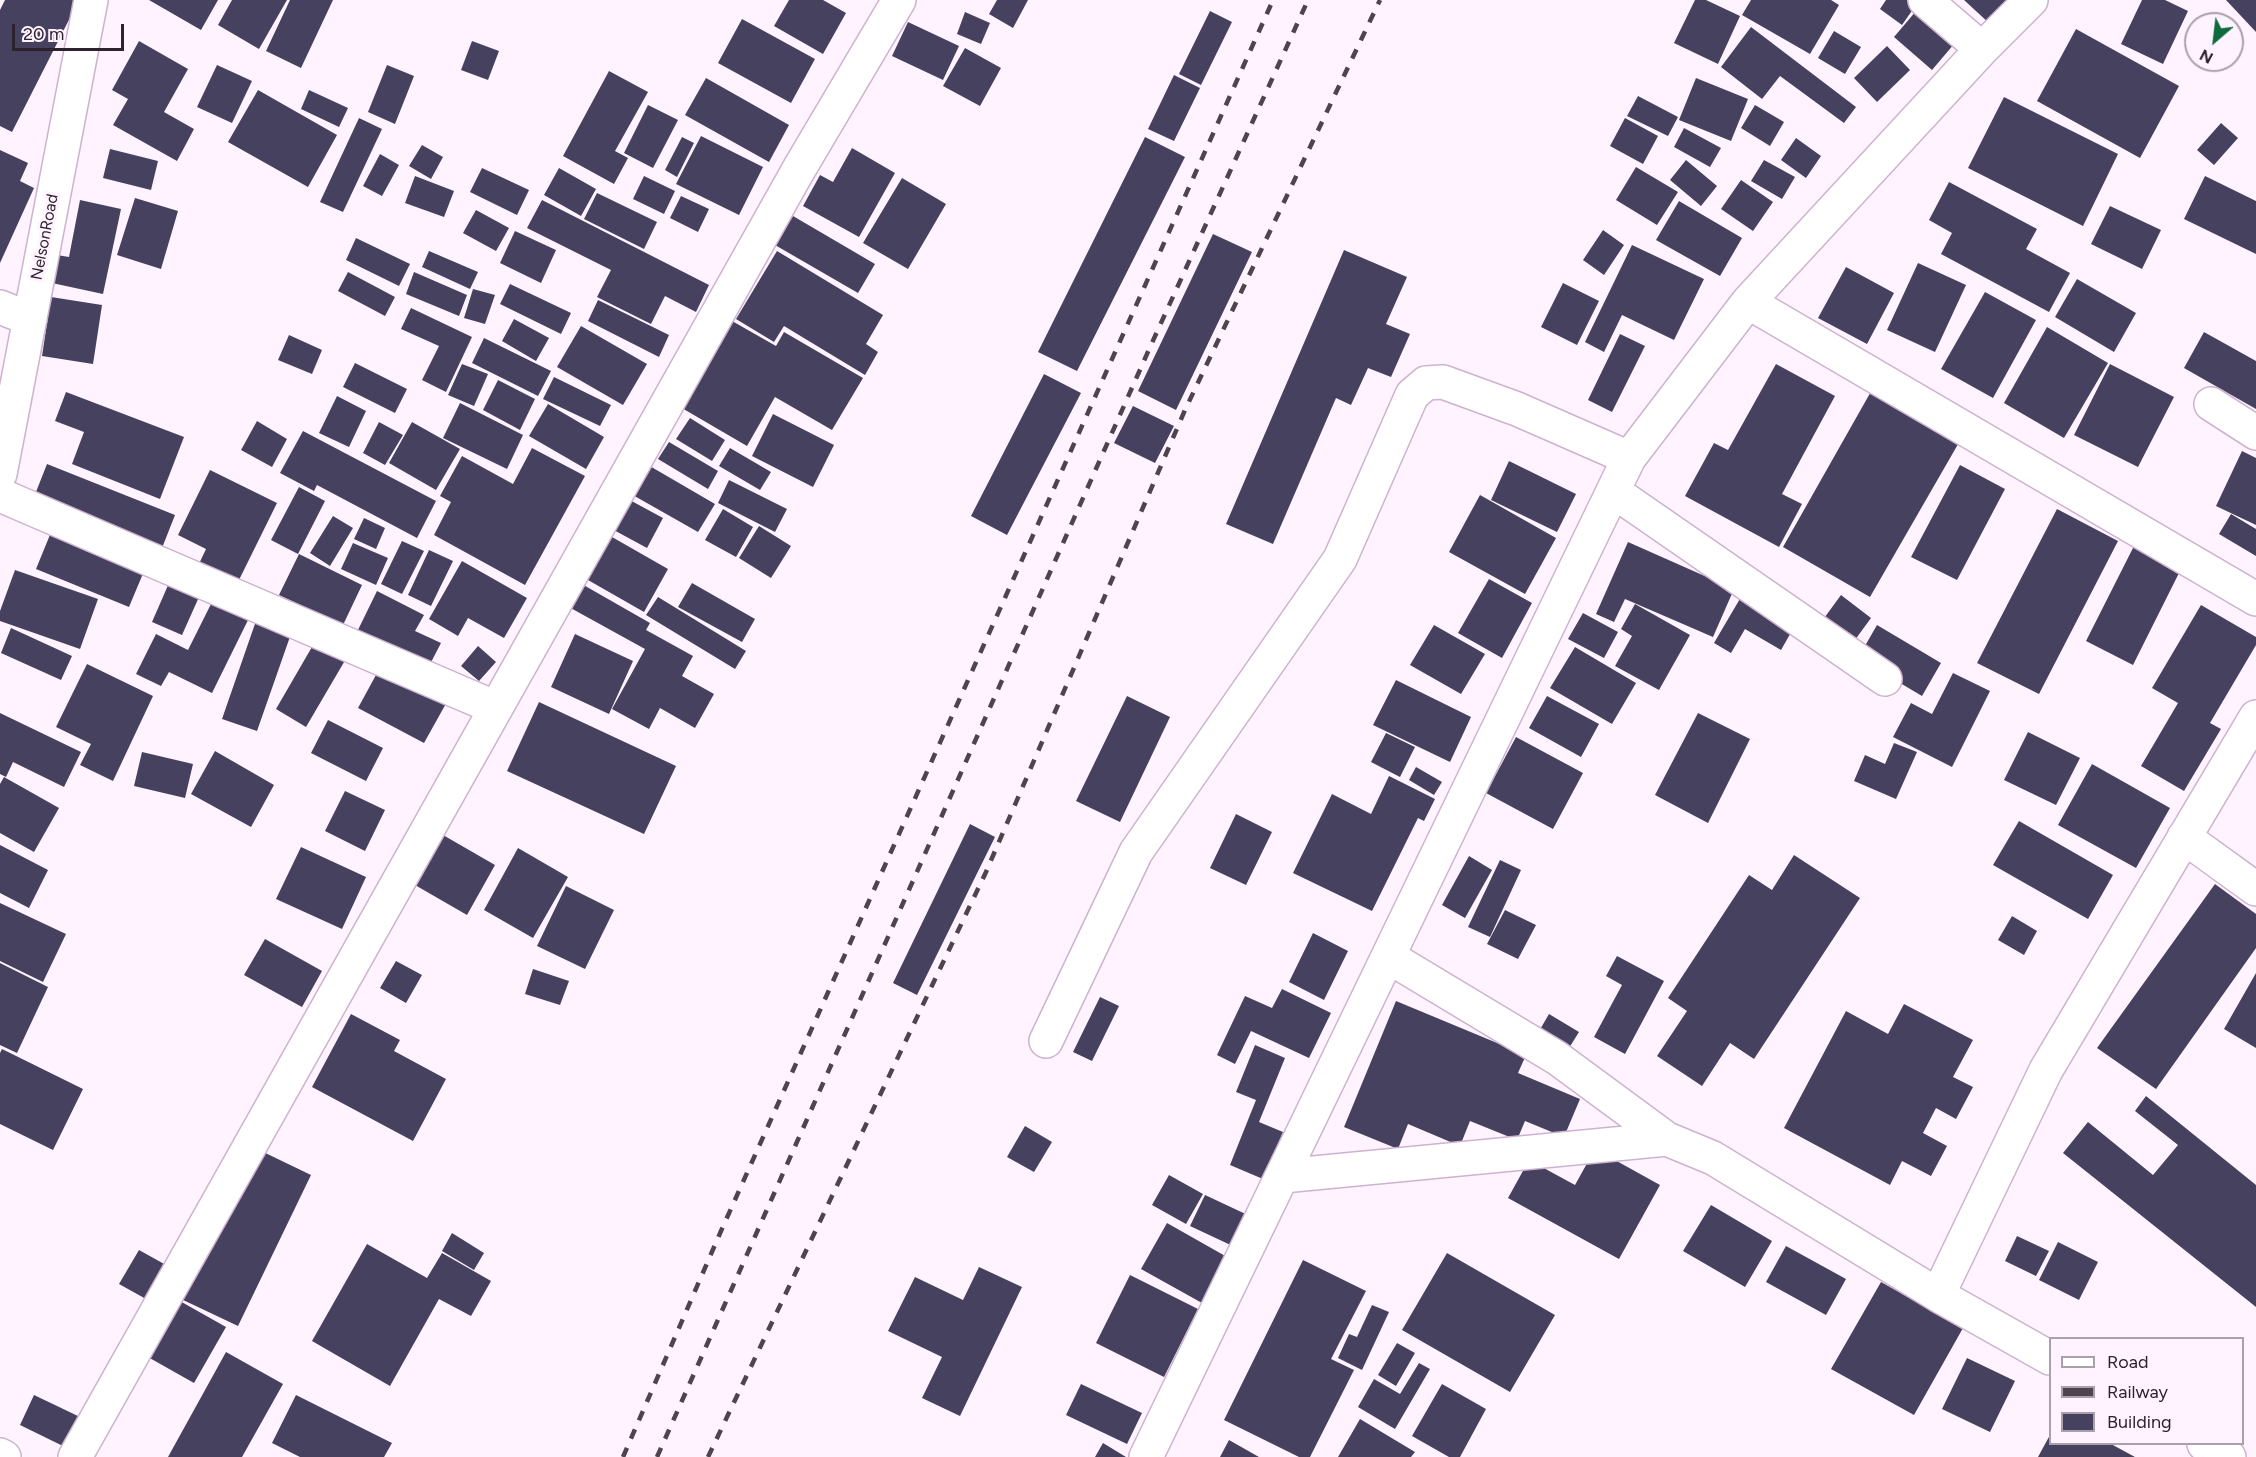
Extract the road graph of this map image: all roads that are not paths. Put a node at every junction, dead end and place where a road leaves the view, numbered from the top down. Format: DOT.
graph roads {
  1 [pos="91,0"];
  2 [pos="898,0"];
  3 [pos="1925,0"];
  4 [pos="2031,0"];
  5 [pos="1982,49"];
  6 [pos="1748,302"];
  7 [pos="0,307"];
  8 [pos="30,319"];
  9 [pos="2211,404"];
  10 [pos="2256,433"];
  11 [pos="1629,458"];
  12 [pos="0,474"];
  13 [pos="1613,491"];
  14 [pos="0,495"];
  15 [pos="2256,599"];
  16 [pos="1885,679"];
  17 [pos="496,708"];
  18 [pos="2256,717"];
  19 [pos="2184,837"];
  20 [pos="2256,889"];
  21 [pos="1389,957"];
  22 [pos="1046,1041"];
  23 [pos="1666,1139"];
  24 [pos="1282,1176"];
  25 [pos="1938,1295"];
  26 [pos="2049,1357"];
  27 [pos="2208,1445"];
  28 [pos="0,1455"];
  29 [pos="4,1457"];
  30 [pos="75,1457"];
  31 [pos="1146,1457"];
  32 [pos="2229,1457"];
  1 -- 8 [label="street, NelsonRoad"];
  2 -- 17 [label="street"];
  3 -- 5 [label="street"];
  4 -- 5 [label="street"];
  5 -- 6 [label="street"];
  6 -- 11 [label="street"];
  6 -- 15 [label="street"];
  7 -- 8 [label="street"];
  8 -- 12 [label="street, NelsonRoad"];
  9 -- 10 [label="street"];
  11 -- 13 [label="street"];
  11 -- 22 [label="street"];
  13 -- 16 [label="street"];
  13 -- 21 [label="street"];
  14 -- 17 [label="street"];
  17 -- 30 [label="street"];
  18 -- 19 [label="street"];
  19 -- 20 [label="street"];
  19 -- 25 [label="street"];
  21 -- 23 [label="street"];
  21 -- 24 [label="street"];
  23 -- 24 [label="street"];
  23 -- 25 [label="street"];
  24 -- 31 [label="street"];
  25 -- 26 [label="street"];
  27 -- 32 [label="street"];
  28 -- 29 [label="street"];
}
